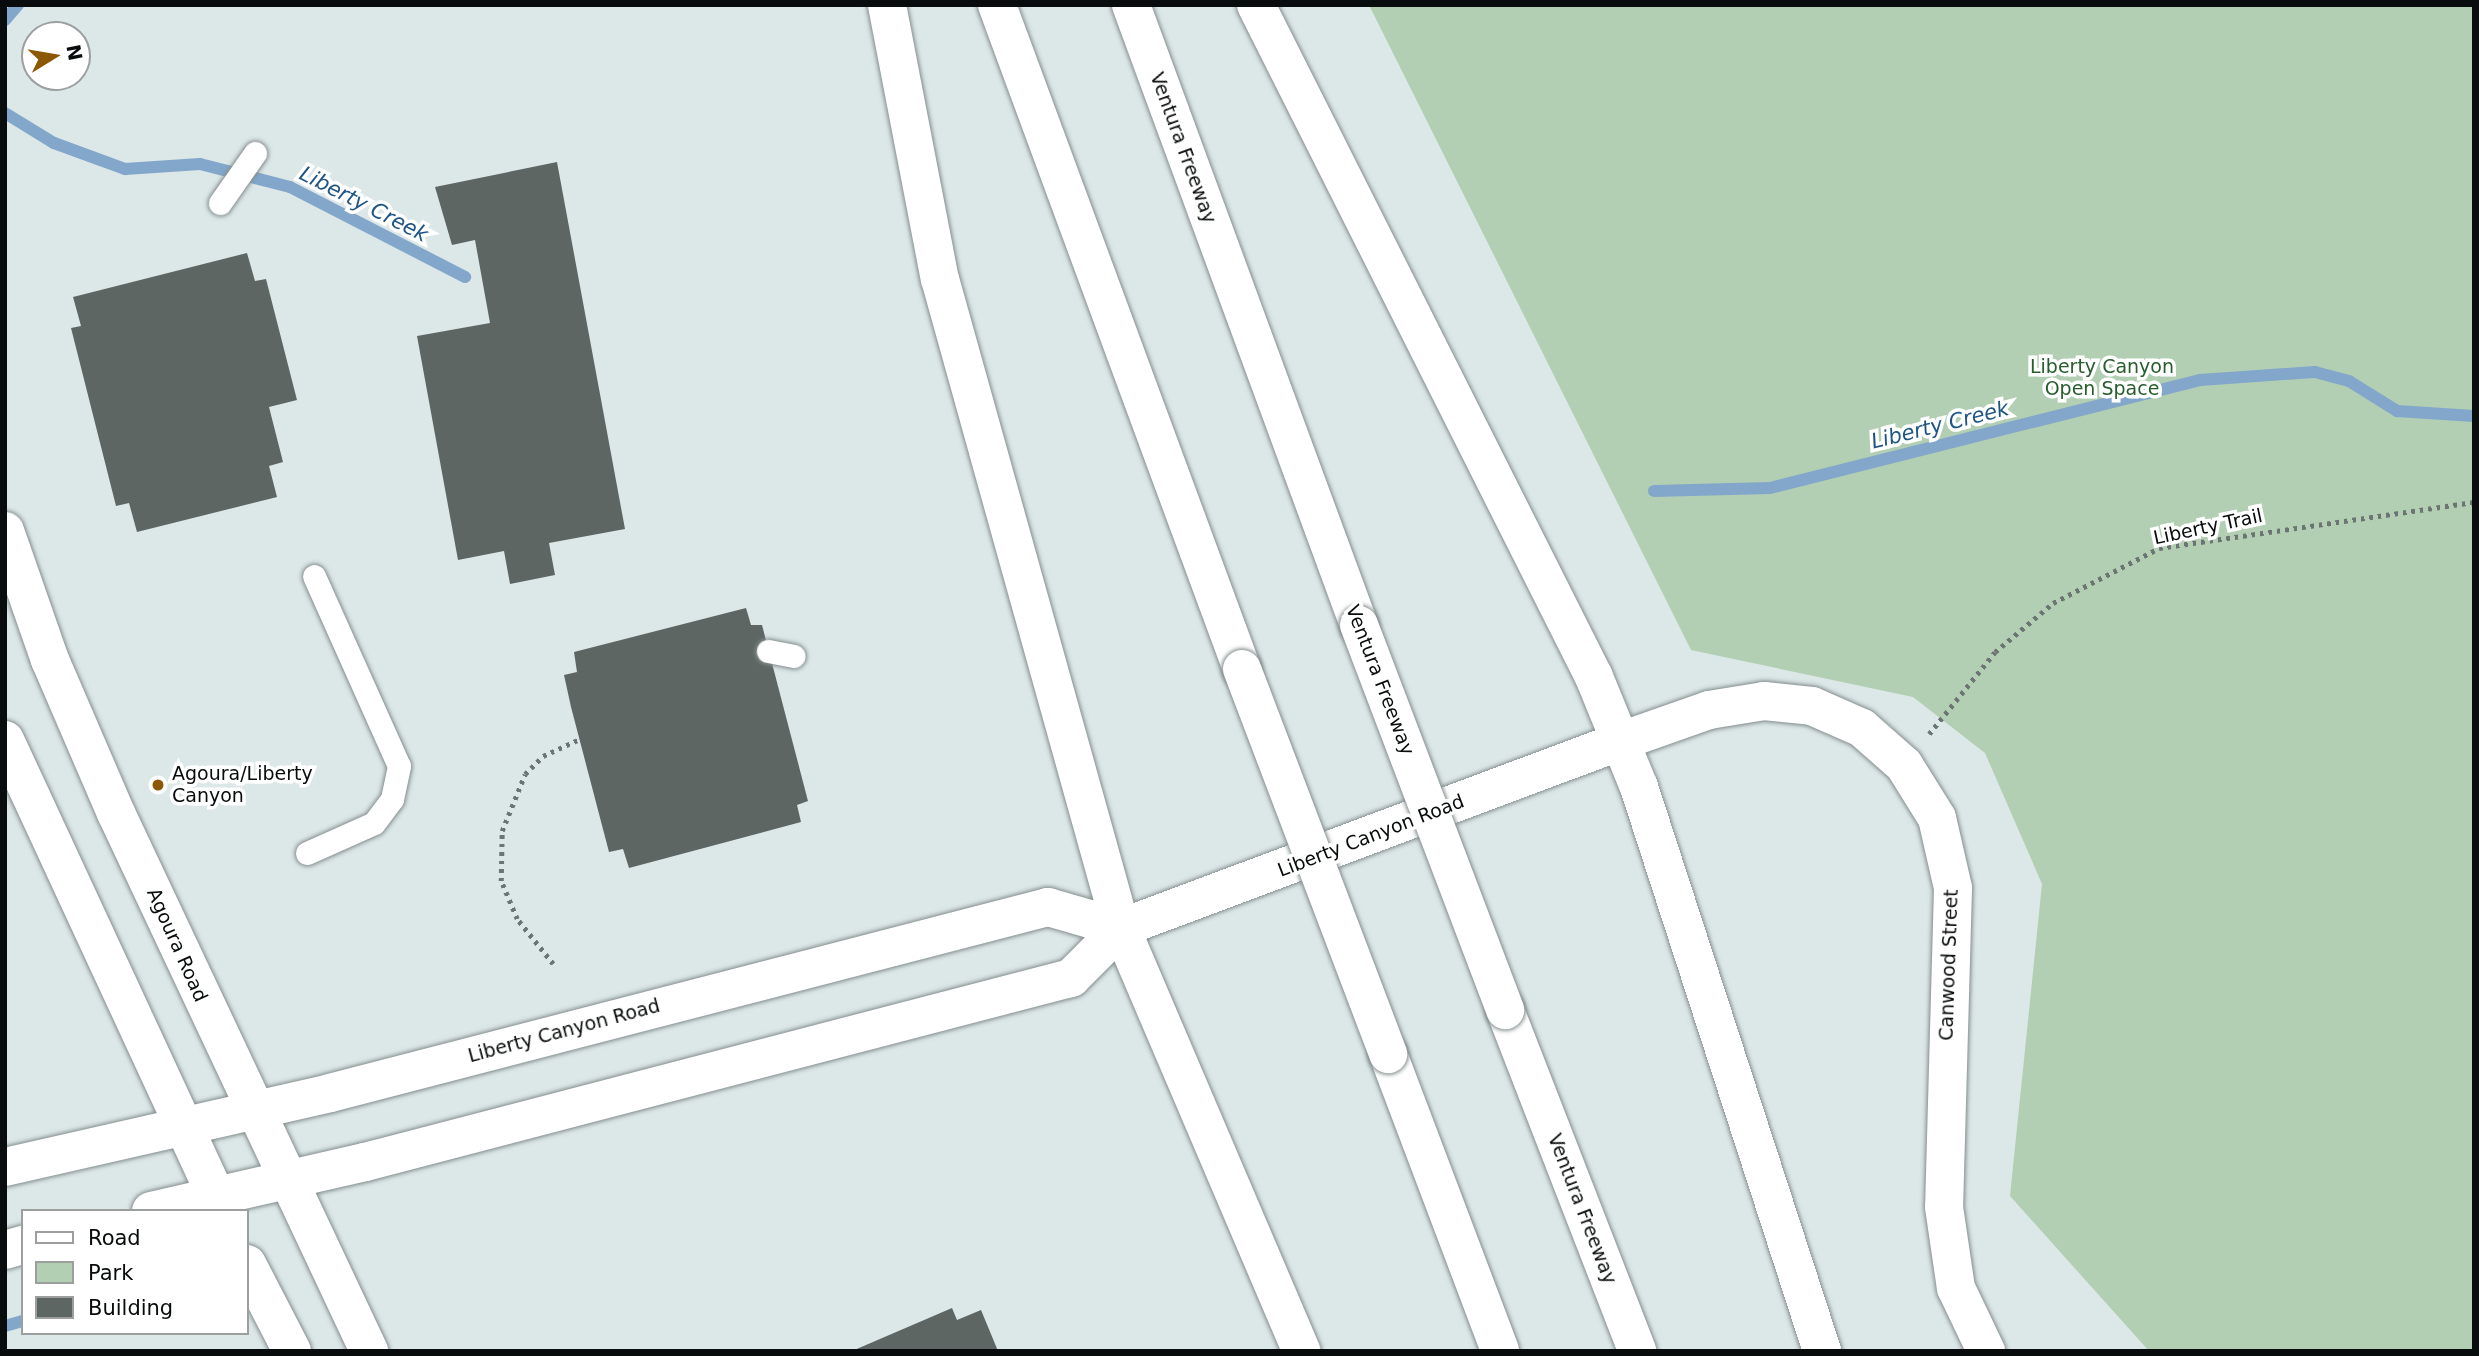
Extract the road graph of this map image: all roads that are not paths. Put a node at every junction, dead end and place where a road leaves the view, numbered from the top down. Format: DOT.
graph roads {
  1 [pos="887,5"];
  2 [pos="997,5"];
  3 [pos="1131,5"];
  4 [pos="1256,5"];
  5 [pos="255,153"];
  6 [pos="221,201"];
  7 [pos="5,531"];
  8 [pos="314,576"];
  9 [pos="768,651"];
  10 [pos="794,656"];
  11 [pos="5,740"];
  12 [pos="1621,741"];
  13 [pos="307,853"];
  14 [pos="1121,928"];
  15 [pos="254,1111"];
  16 [pos="184,1125"];
  17 [pos="5,1167"];
  18 [pos="286,1180"];
  19 [pos="220,1203"];
  20 [pos="168,1209"];
  21 [pos="248,1266"];
  22 [pos="292,1351"];
  23 [pos="369,1351"];
  24 [pos="1301,1351"];
  25 [pos="1500,1351"];
  26 [pos="1637,1351"];
  27 [pos="1822,1351"];
  28 [pos="1986,1351"];
  1 -- 14 [label="main road"];
  2 -- 25 [label="main road, bridge"];
  3 -- 26 [label="main road, Ventura Freeway, bridge"];
  4 -- 12 [label="main road"];
  5 -- 6 [label="lane"];
  7 -- 15 [label="main road, Agoura Road"];
  8 -- 13 [label="lane"];
  9 -- 10 [label="lane"];
  11 -- 16 [label="main road"];
  12 -- 14 [label="main road, Liberty Canyon Road"];
  12 -- 27 [label="main road"];
  12 -- 28 [label="main road, Canwood Street"];
  14 -- 15 [label="main road, Liberty Canyon Road"];
  14 -- 18 [label="main road, Liberty Canyon Road"];
  14 -- 24 [label="main road"];
  15 -- 16 [label="main road, Liberty Canyon Road"];
  15 -- 18 [label="main road, Agoura Road"];
  16 -- 17 [label="main road, Liberty Canyon Road"];
  16 -- 19 [label="main road"];
  18 -- 19 [label="main road, Liberty Canyon Road"];
  18 -- 23 [label="main road, Agoura Road"];
  19 -- 20 [label="main road, Liberty Canyon Road"];
  21 -- 22 [label="main road"];
}
